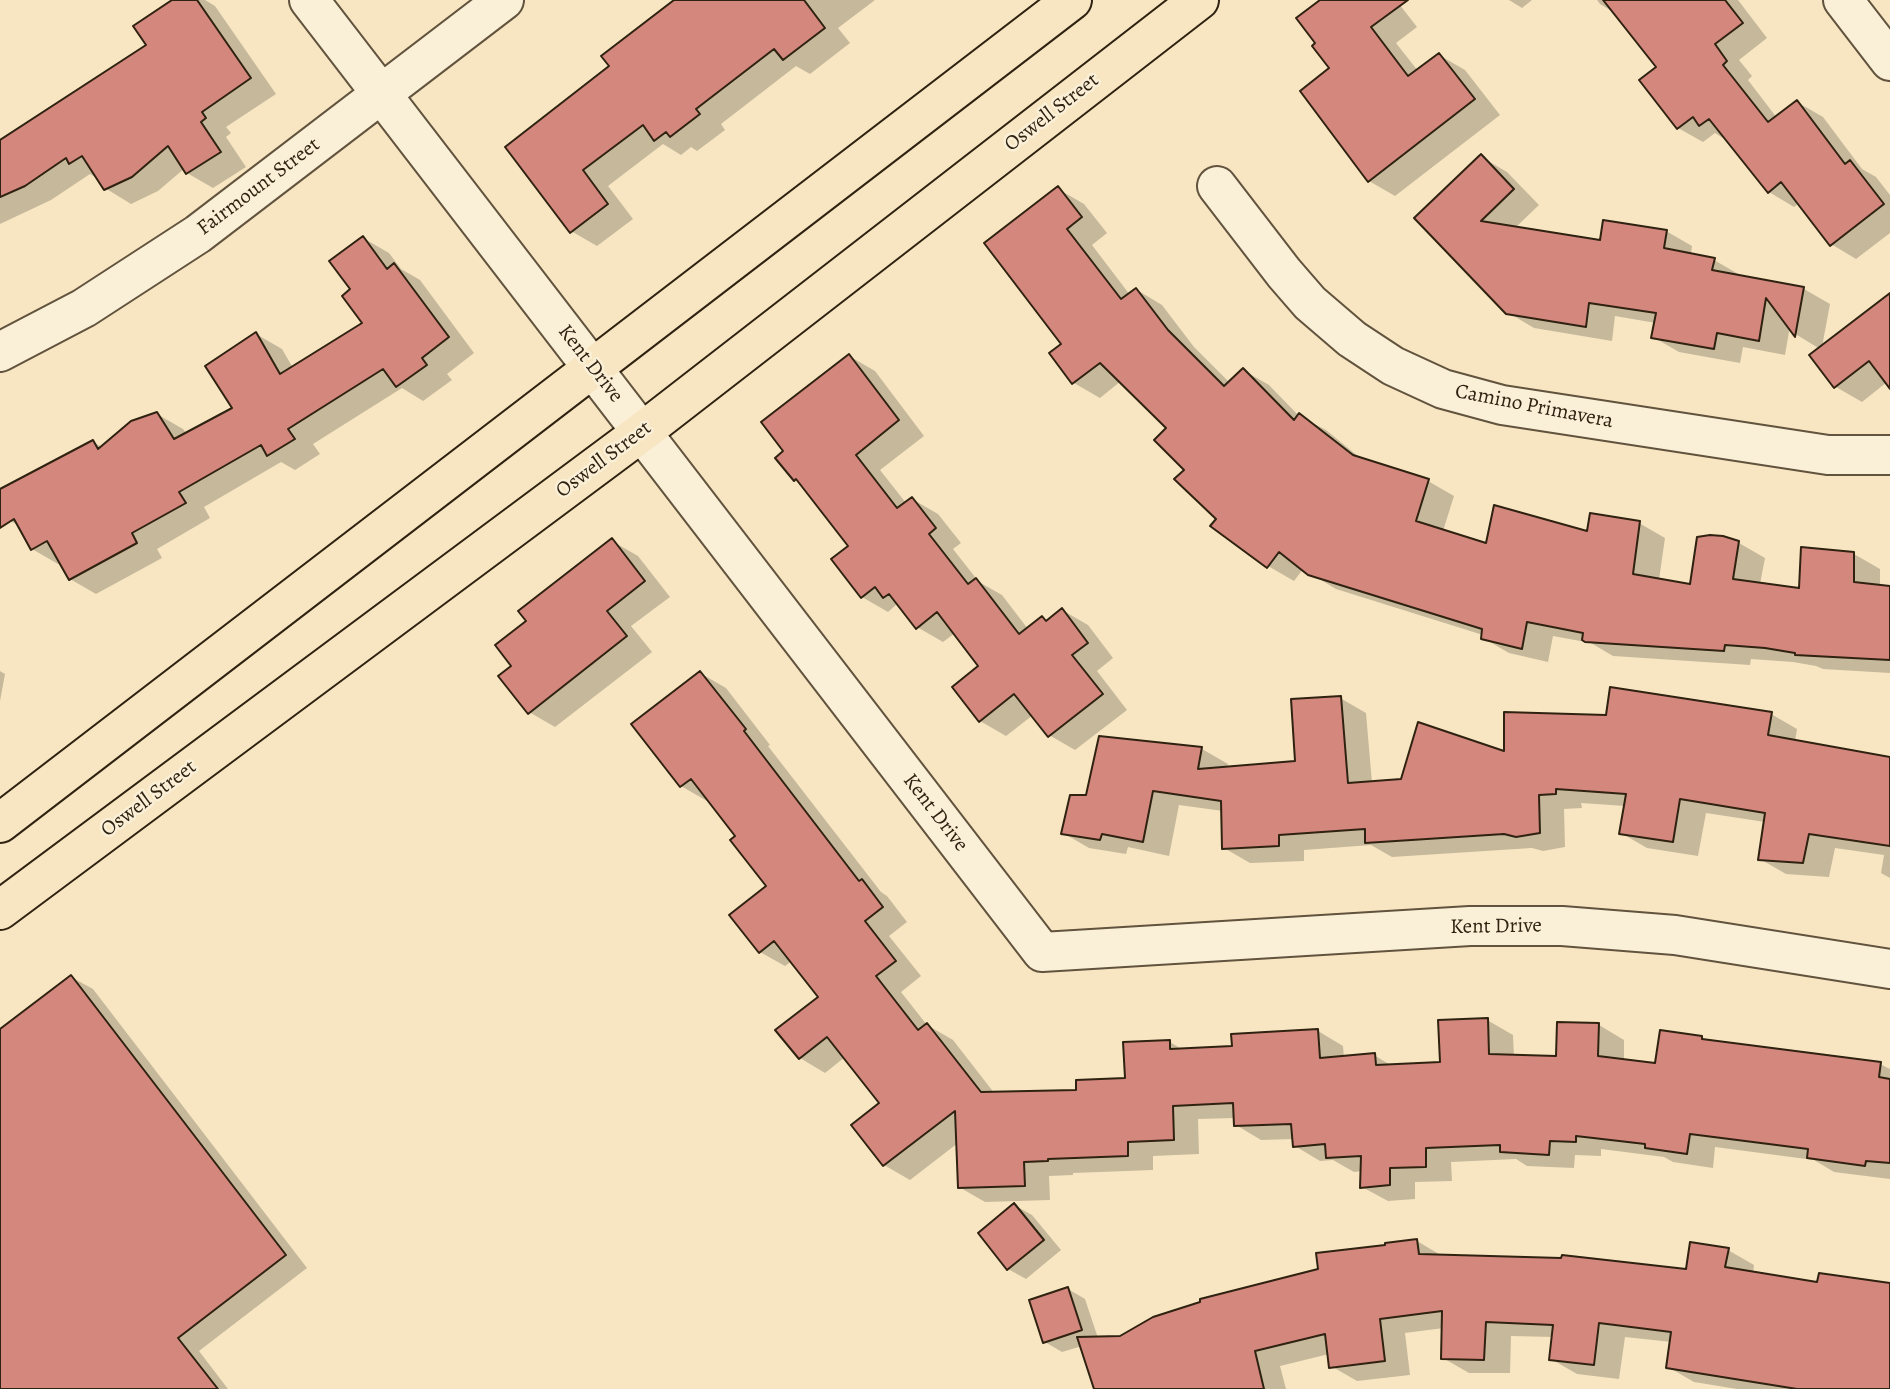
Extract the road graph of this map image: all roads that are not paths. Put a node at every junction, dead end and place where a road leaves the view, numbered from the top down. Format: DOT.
graph roads {
  1 [pos="309,0"];
  2 [pos="504,0"];
  3 [pos="1072,0"];
  4 [pos="1199,0"];
  5 [pos="1843,0"];
  6 [pos="1890,61"];
  7 [pos="381,94"];
  8 [pos="1217,186"];
  9 [pos="0,352"];
  10 [pos="593,368"];
  11 [pos="642,432"];
  12 [pos="1890,455"];
  13 [pos="0,822"];
  14 [pos="0,909"];
  15 [pos="1890,969"];
  1 -- 7 [label="street, Kent Drive"];
  2 -- 7 [label="street, Fairmount Street"];
  3 -- 10 [label="main road"];
  4 -- 11 [label="main road, Oswell Street"];
  5 -- 6 [label="street"];
  7 -- 9 [label="street, Fairmount Street"];
  7 -- 10 [label="street, Kent Drive"];
  8 -- 12 [label="street, Camino Primavera"];
  10 -- 11 [label="street, Kent Drive"];
  10 -- 13 [label="main road"];
  11 -- 14 [label="main road, Oswell Street"];
  11 -- 15 [label="street, Kent Drive"];
}
